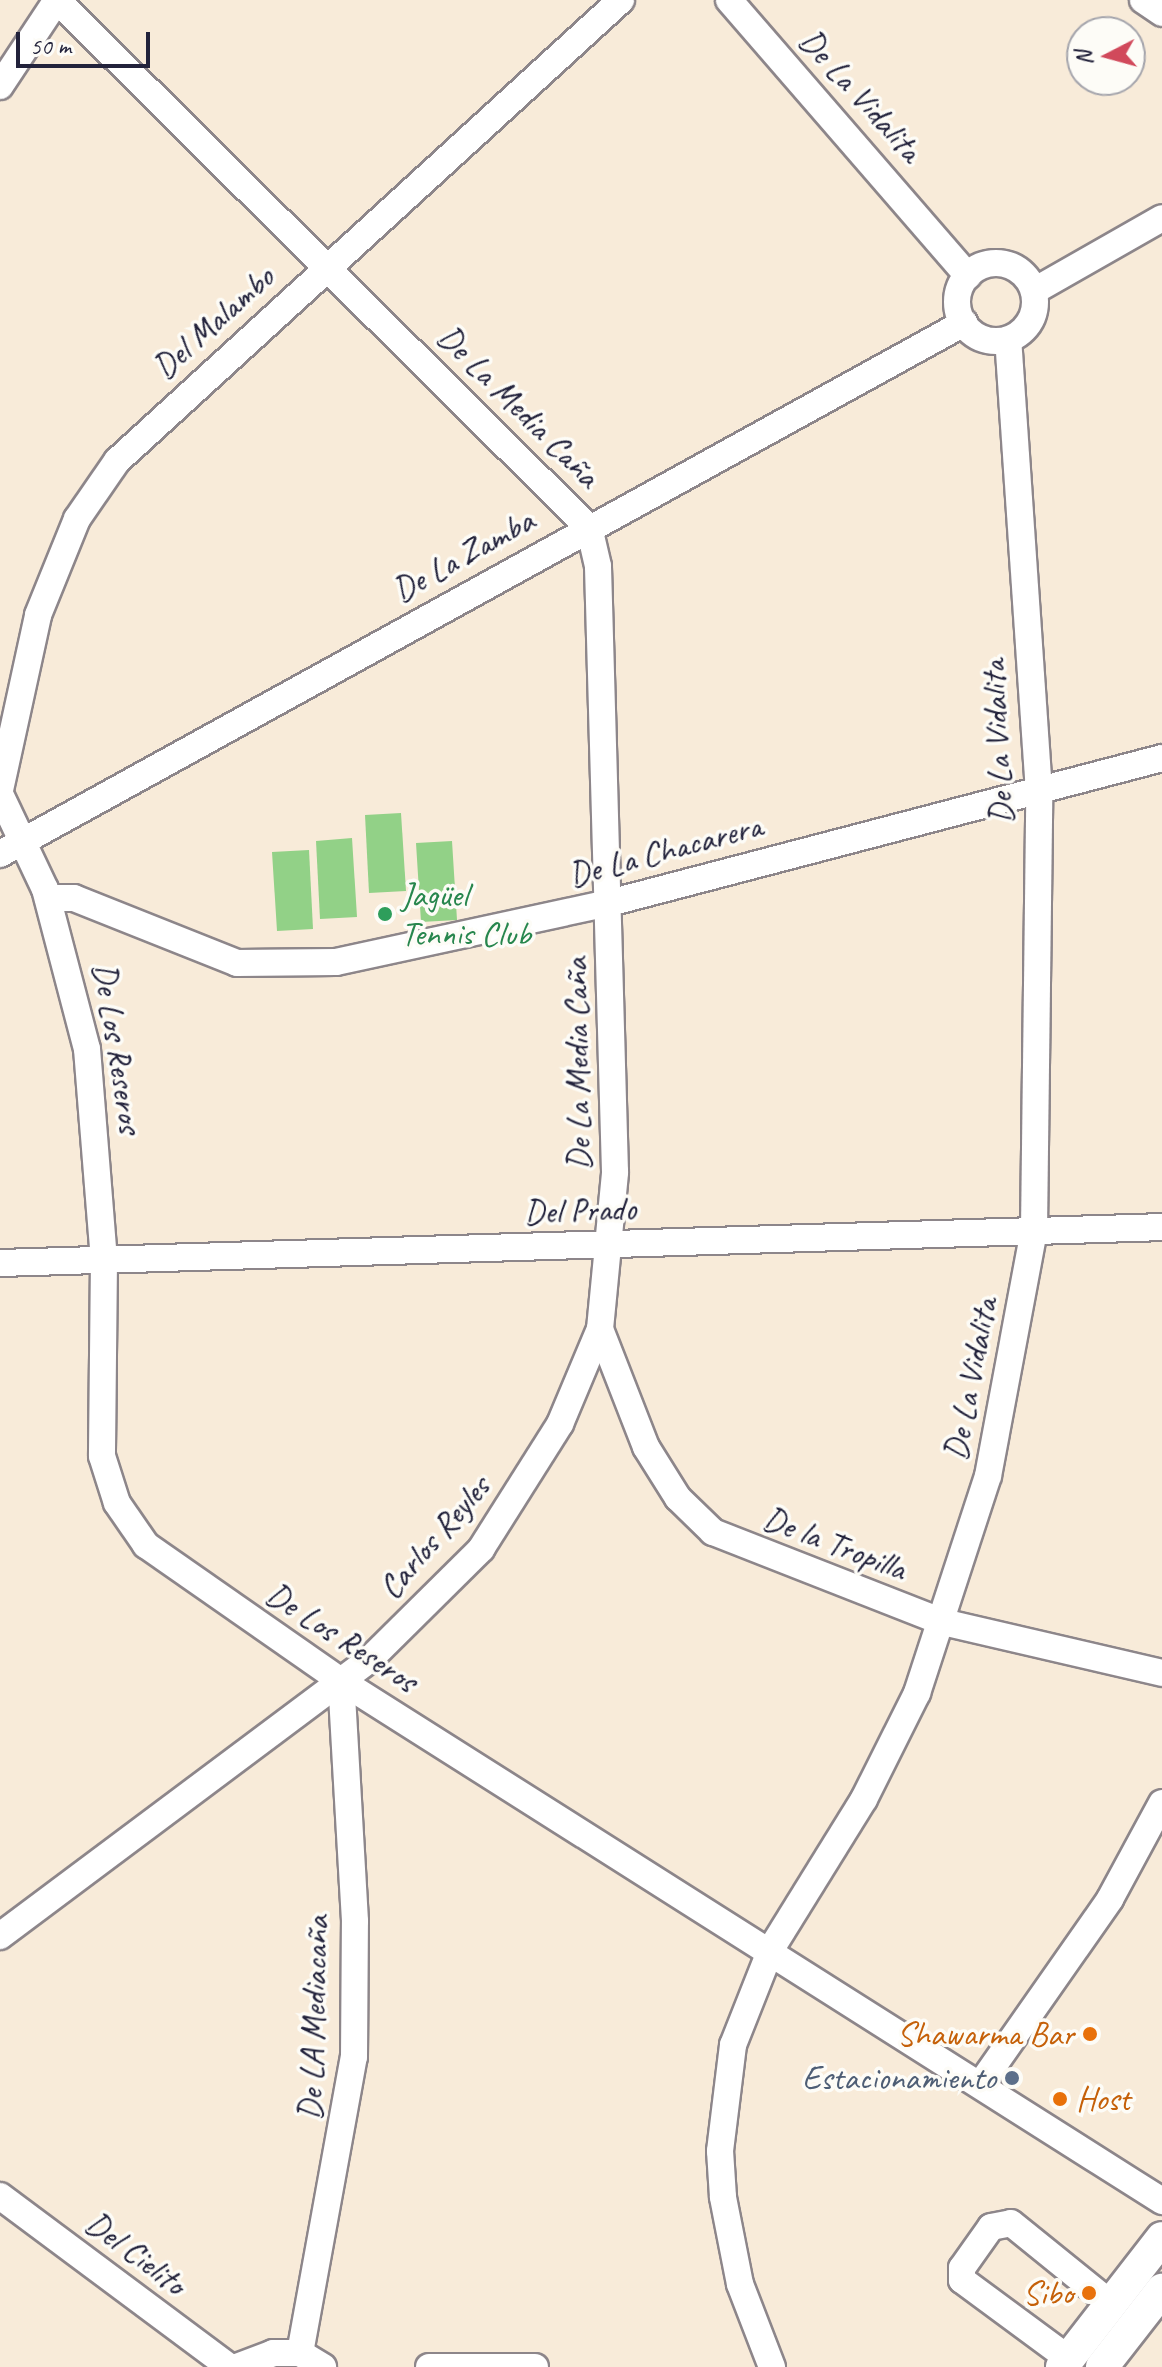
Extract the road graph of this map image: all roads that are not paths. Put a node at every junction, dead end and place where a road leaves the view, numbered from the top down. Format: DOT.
graph roads {
  1 [pos="57,0"];
  2 [pos="621,0"];
  3 [pos="729,0"];
  4 [pos="1143,0"];
  5 [pos="1162,13"];
  6 [pos="0,86"];
  7 [pos="1162,218"];
  8 [pos="327,268"];
  9 [pos="968,276"];
  10 [pos="1034,291"];
  11 [pos="964,323"];
  12 [pos="1008,340"];
  13 [pos="589,528"];
  14 [pos="1162,758"];
  15 [pos="0,792"];
  16 [pos="1039,792"];
  17 [pos="12,848"];
  18 [pos="48,898"];
  19 [pos="609,903"];
  20 [pos="1162,1227"];
  21 [pos="1034,1230"];
  22 [pos="613,1246"];
  23 [pos="104,1260"];
  24 [pos="0,1263"];
  25 [pos="600,1329"];
  26 [pos="943,1622"];
  27 [pos="1162,1673"];
  28 [pos="341,1681"];
  29 [pos="1162,1803"];
  30 [pos="0,1936"];
  31 [pos="771,1949"];
  32 [pos="980,2085"];
  33 [pos="0,2196"];
  34 [pos="1162,2201"];
  35 [pos="1162,2238"];
  36 [pos="1111,2304"];
  37 [pos="1156,2310"];
  38 [pos="300,2353"];
  39 [pos="1066,2363"];
  40 [pos="229,2367"];
  41 [pos="237,2367"];
  42 [pos="323,2367"];
  43 [pos="429,2367"];
  44 [pos="535,2367"];
  45 [pos="772,2367"];
  46 [pos="1102,2367"];
  1 -- 6 [label="street"];
  1 -- 8 [label="street, De La Media Caña"];
  2 -- 8 [label="street, Del Malambo"];
  3 -- 9 [label="street, De La Vidalita"];
  4 -- 5 [label="street"];
  7 -- 10 [label="street"];
  8 -- 13 [label="street, De La Media Caña"];
  8 -- 15 [label="street, Del Malambo"];
  9 -- 10 [label="street"];
  9 -- 11 [label="street"];
  10 -- 12 [label="street"];
  11 -- 12 [label="street"];
  11 -- 13 [label="street, De La Zamba"];
  12 -- 16 [label="street, De La Vidalita"];
  13 -- 17 [label="street, De La Zamba"];
  13 -- 19 [label="street, De La Media Caña"];
  14 -- 16 [label="street, De La Chacarera"];
  15 -- 17 [label="street, De Los Reseros"];
  16 -- 19 [label="street, De La Chacarera"];
  16 -- 21 [label="street, De La Vidalita"];
  17 -- 18 [label="street, De Los Reseros"];
  18 -- 19 [label="street, De La Chacarera"];
  18 -- 23 [label="street, De Los Reseros"];
  19 -- 22 [label="street, De La Media Caña"];
  20 -- 21 [label="street, Del Prado"];
  21 -- 22 [label="street, Del Prado"];
  21 -- 26 [label="street, De La Vidalita"];
  22 -- 23 [label="street, Del Prado"];
  22 -- 25 [label="street, Carlos Reyles"];
  23 -- 24 [label="street, Del Prado"];
  23 -- 28 [label="street, De Los Reseros"];
  25 -- 26 [label="street, De la Tropilla"];
  25 -- 28 [label="street, Carlos Reyles"];
  26 -- 27 [label="street, De la Tropilla"];
  26 -- 31 [label="street, De La Vidalita"];
  28 -- 30 [label="street, Carlos Reyles"];
  28 -- 31 [label="street, De Los Reseros"];
  28 -- 38 [label="street, De LA Mediacaña"];
  29 -- 32 [label="street"];
  31 -- 32 [label="street, De Los Reseros"];
  31 -- 45 [label="street, De La Vidalita"];
  32 -- 34 [label="street, De Los Reseros"];
  33 -- 40 [label="street, Del Cielito"];
  35 -- 36 [label="main road"];
  36 -- 39 [label="main road"];
  36 -- 39 [label="street"];
  37 -- 46 [label="main road"];
  38 -- 41 [label="street"];
  38 -- 42 [label="street"];
  43 -- 44 [label="street"];
}
